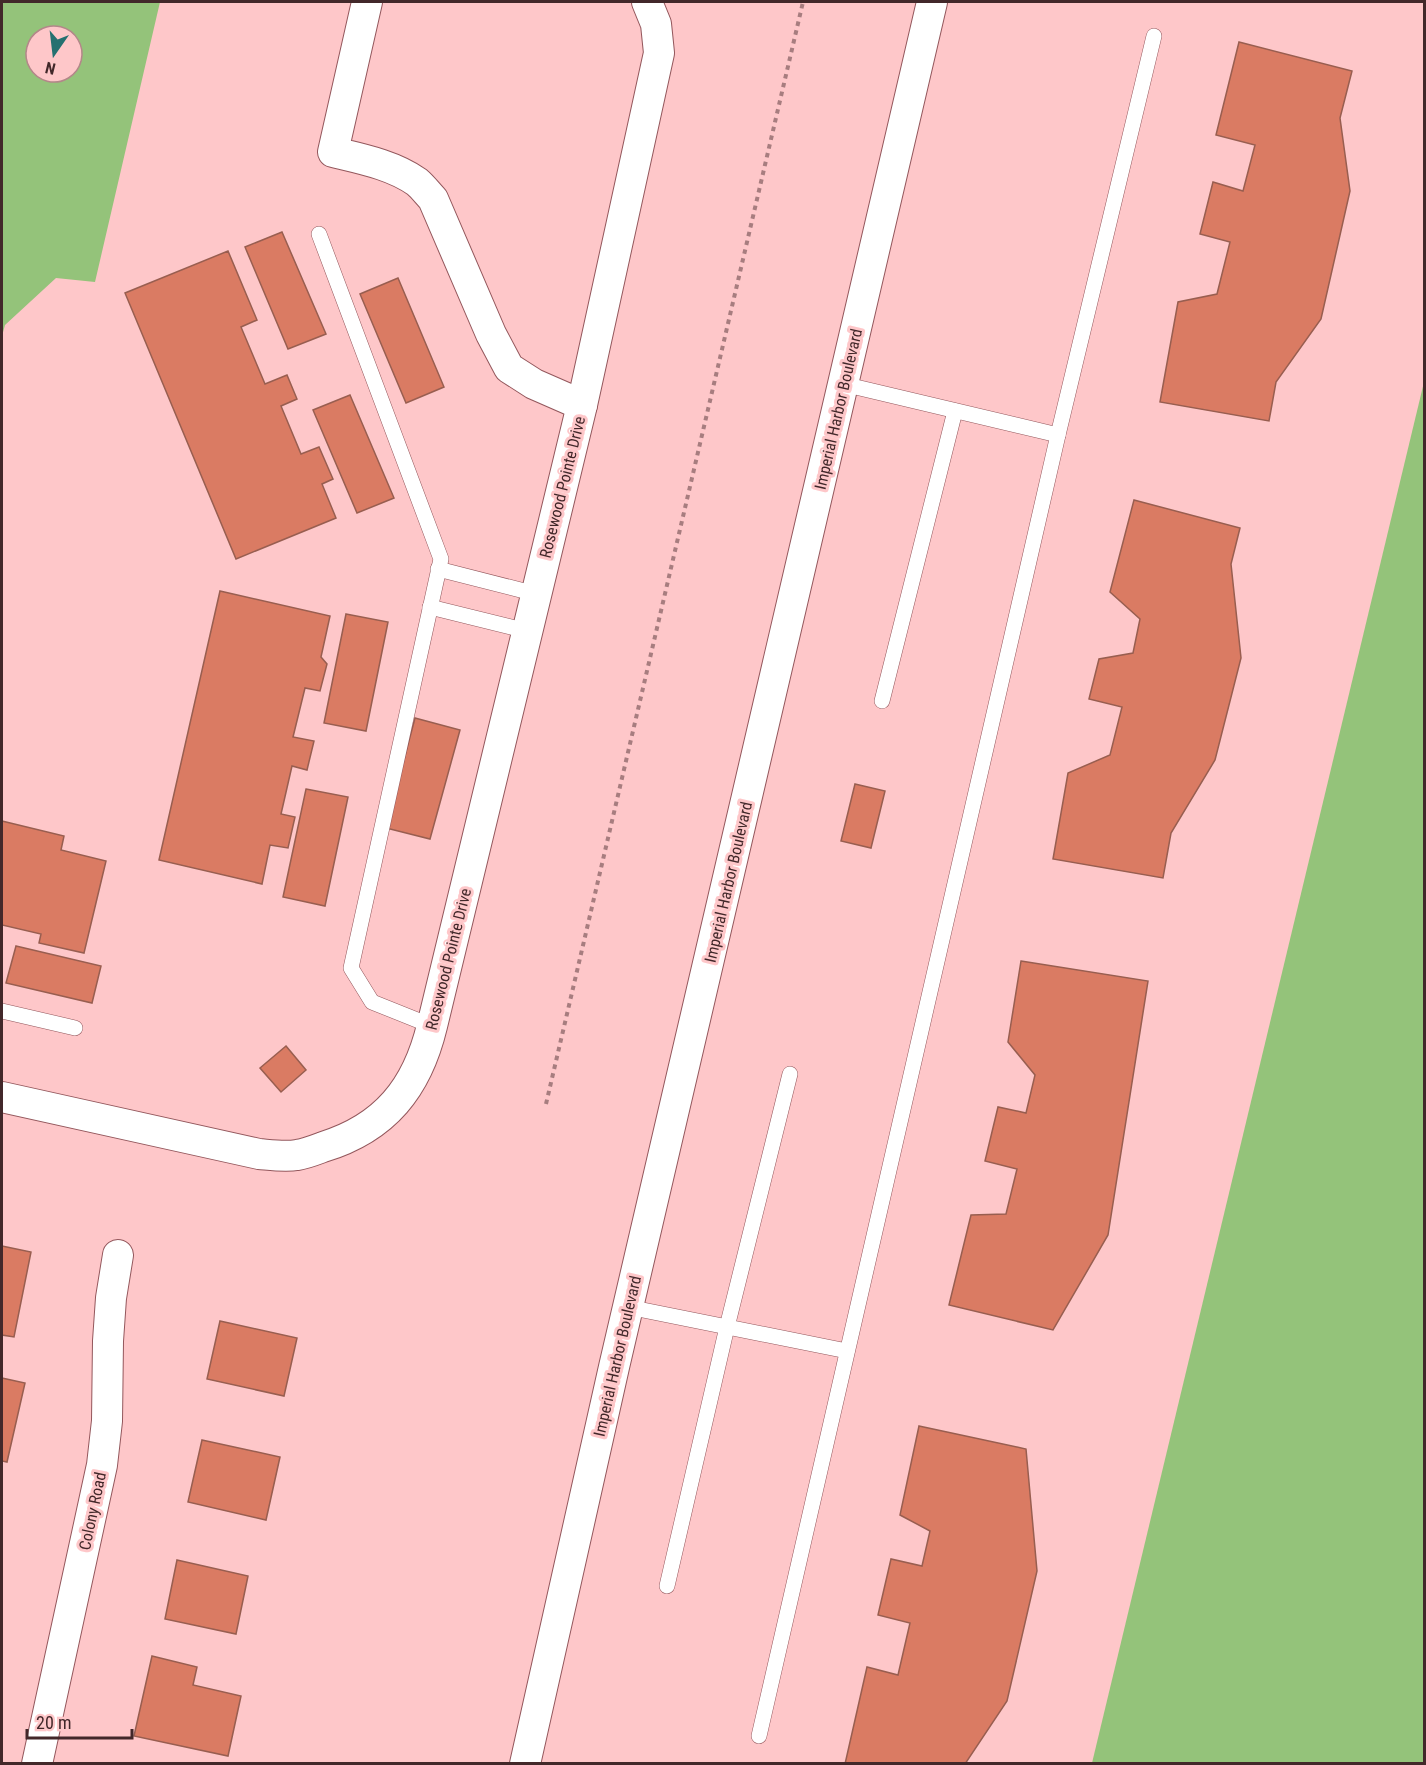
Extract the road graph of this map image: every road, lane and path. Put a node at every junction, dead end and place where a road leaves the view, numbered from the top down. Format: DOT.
graph roads {
  1 [pos="367,2"];
  2 [pos="647,2"];
  3 [pos="803,2"];
  4 [pos="932,2"];
  5 [pos="1154,36"];
  6 [pos="319,234"];
  7 [pos="843,384"];
  8 [pos="582,405"];
  9 [pos="955,411"];
  10 [pos="1058,435"];
  11 [pos="438,569"];
  12 [pos="536,594"];
  13 [pos="430,607"];
  14 [pos="527,632"];
  15 [pos="882,701"];
  16 [pos="2,1011"];
  17 [pos="432,1026"];
  18 [pos="75,1028"];
  19 [pos="790,1074"];
  20 [pos="2,1097"];
  21 [pos="546,1104"];
  22 [pos="118,1255"];
  23 [pos="628,1307"];
  24 [pos="727,1327"];
  25 [pos="847,1352"];
  26 [pos="667,1586"];
  27 [pos="759,1736"];
  28 [pos="37,1764"];
  29 [pos="525,1764"];
  1 -- 8 [label="street, Rosewood Pointe Drive"];
  2 -- 8 [label="street, Rosewood Pointe Drive"];
  3 -- 21 [label="path"];
  4 -- 7 [label="street, Imperial Harbor Boulevard"];
  5 -- 10 [label="lane"];
  6 -- 11 [label="lane"];
  7 -- 9 [label="lane"];
  7 -- 23 [label="street, Imperial Harbor Boulevard"];
  8 -- 12 [label="street, Rosewood Pointe Drive"];
  9 -- 10 [label="lane"];
  9 -- 15 [label="lane"];
  10 -- 25 [label="lane"];
  11 -- 12 [label="lane"];
  11 -- 13 [label="lane"];
  12 -- 14 [label="street, Rosewood Pointe Drive"];
  13 -- 14 [label="lane"];
  13 -- 17 [label="lane"];
  14 -- 17 [label="street, Rosewood Pointe Drive"];
  16 -- 18 [label="lane"];
  17 -- 20 [label="street, Rosewood Pointe Drive"];
  19 -- 24 [label="lane"];
  22 -- 28 [label="street, Colony Road"];
  23 -- 24 [label="lane"];
  23 -- 29 [label="street, Imperial Harbor Boulevard"];
  24 -- 25 [label="lane"];
  24 -- 26 [label="lane"];
  25 -- 27 [label="lane"];
}
